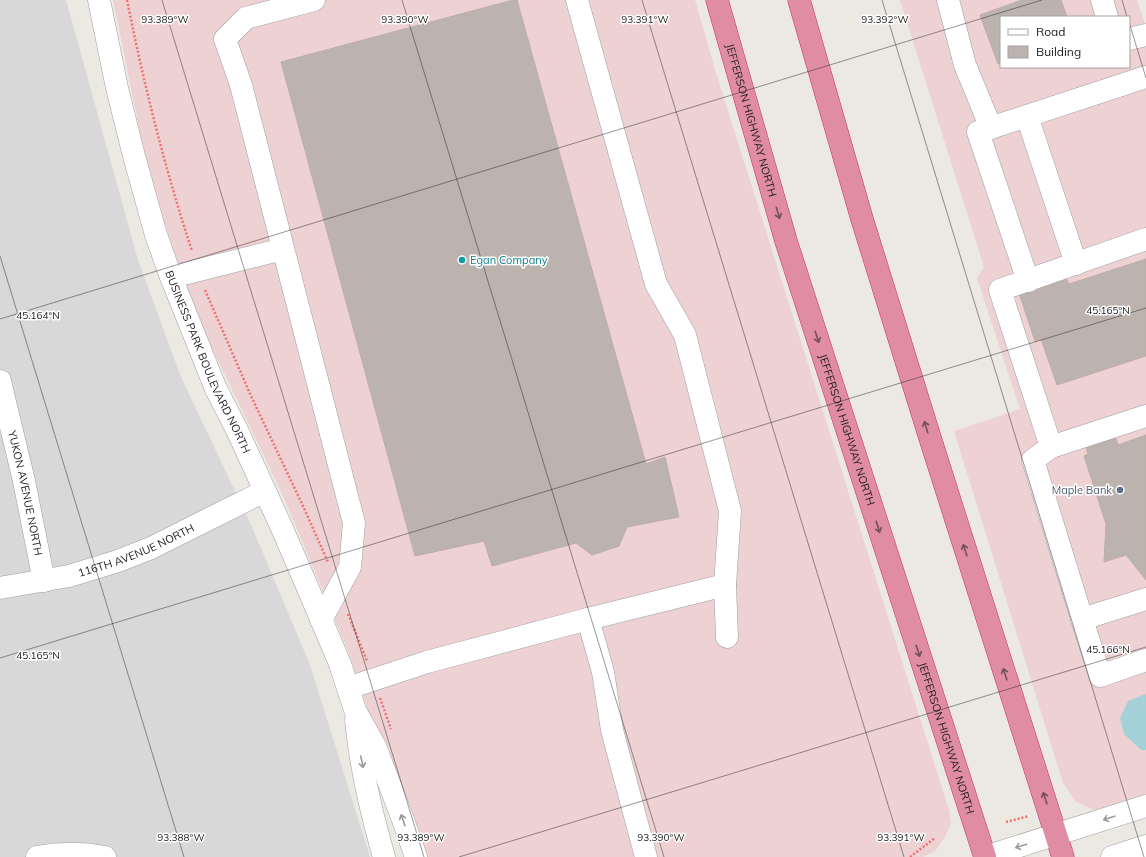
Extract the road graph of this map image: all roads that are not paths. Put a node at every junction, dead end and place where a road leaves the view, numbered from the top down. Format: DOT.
graph roads {
  1 [pos="99,0"];
  2 [pos="314,0"];
  3 [pos="577,0"];
  4 [pos="717,0"];
  5 [pos="800,0"];
  6 [pos="948,0"];
  7 [pos="1102,0"];
  8 [pos="1108,16"];
  9 [pos="1146,35"];
  10 [pos="1130,39"];
  11 [pos="1146,77"];
  12 [pos="1027,116"];
  13 [pos="991,128"];
  14 [pos="1146,239"];
  15 [pos="283,249"];
  16 [pos="1076,264"];
  17 [pos="171,277"];
  18 [pos="1028,281"];
  19 [pos="0,381"];
  20 [pos="1146,416"];
  21 [pos="1051,447"];
  22 [pos="265,491"];
  23 [pos="44,581"];
  24 [pos="725,585"];
  25 [pos="0,588"];
  26 [pos="1146,599"];
  27 [pos="588,619"];
  28 [pos="1082,619"];
  29 [pos="321,620"];
  30 [pos="727,637"];
  31 [pos="1146,660"];
  32 [pos="348,688"];
  33 [pos="355,710"];
  34 [pos="1146,806"];
  35 [pos="1056,835"];
  36 [pos="1146,846"];
  37 [pos="38,857"];
  38 [pos="105,857"];
  39 [pos="384,857"];
  40 [pos="416,857"];
  41 [pos="646,857"];
  42 [pos="985,857"];
  43 [pos="1063,857"];
  44 [pos="1112,857"];
  1 -- 17 [label="street, BUSINESS PARK BOULEVARD NORTH"];
  2 -- 15 [label="street"];
  3 -- 24 [label="street"];
  4 -- 42 [label="highway, JEFFERSON HIGHWAY NORTH, one-way"];
  35 -- 5 [label="highway, one-way"];
  6 -- 13 [label="street"];
  7 -- 8 [label="street"];
  9 -- 10 [label="street"];
  11 -- 12 [label="street"];
  12 -- 13 [label="street"];
  12 -- 16 [label="street"];
  13 -- 18 [label="street"];
  14 -- 16 [label="street"];
  15 -- 17 [label="street"];
  15 -- 29 [label="street"];
  16 -- 18 [label="street"];
  17 -- 22 [label="street, BUSINESS PARK BOULEVARD NORTH"];
  18 -- 21 [label="street"];
  19 -- 23 [label="street, YUKON AVENUE NORTH"];
  20 -- 21 [label="street"];
  21 -- 28 [label="street"];
  22 -- 23 [label="street, 116TH AVENUE NORTH"];
  22 -- 29 [label="street, BUSINESS PARK BOULEVARD NORTH"];
  23 -- 25 [label="street, 116TH AVENUE NORTH"];
  24 -- 27 [label="street"];
  24 -- 30 [label="street"];
  26 -- 28 [label="street"];
  27 -- 32 [label="street"];
  27 -- 41 [label="street"];
  28 -- 31 [label="street"];
  29 -- 32 [label="street, BUSINESS PARK BOULEVARD NORTH"];
  32 -- 33 [label="street, BUSINESS PARK BOULEVARD NORTH"];
  33 -- 39 [label="street, BUSINESS PARK BOULEVARD NORTH, one-way"];
  40 -- 33 [label="street, BUSINESS PARK BOULEVARD NORTH, one-way"];
  34 -- 35 [label="street, one-way"];
  35 -- 42 [label="street, one-way"];
  35 -- 43 [label="highway"];
  36 -- 44 [label="street"];
  37 -- 38 [label="street"];
}
